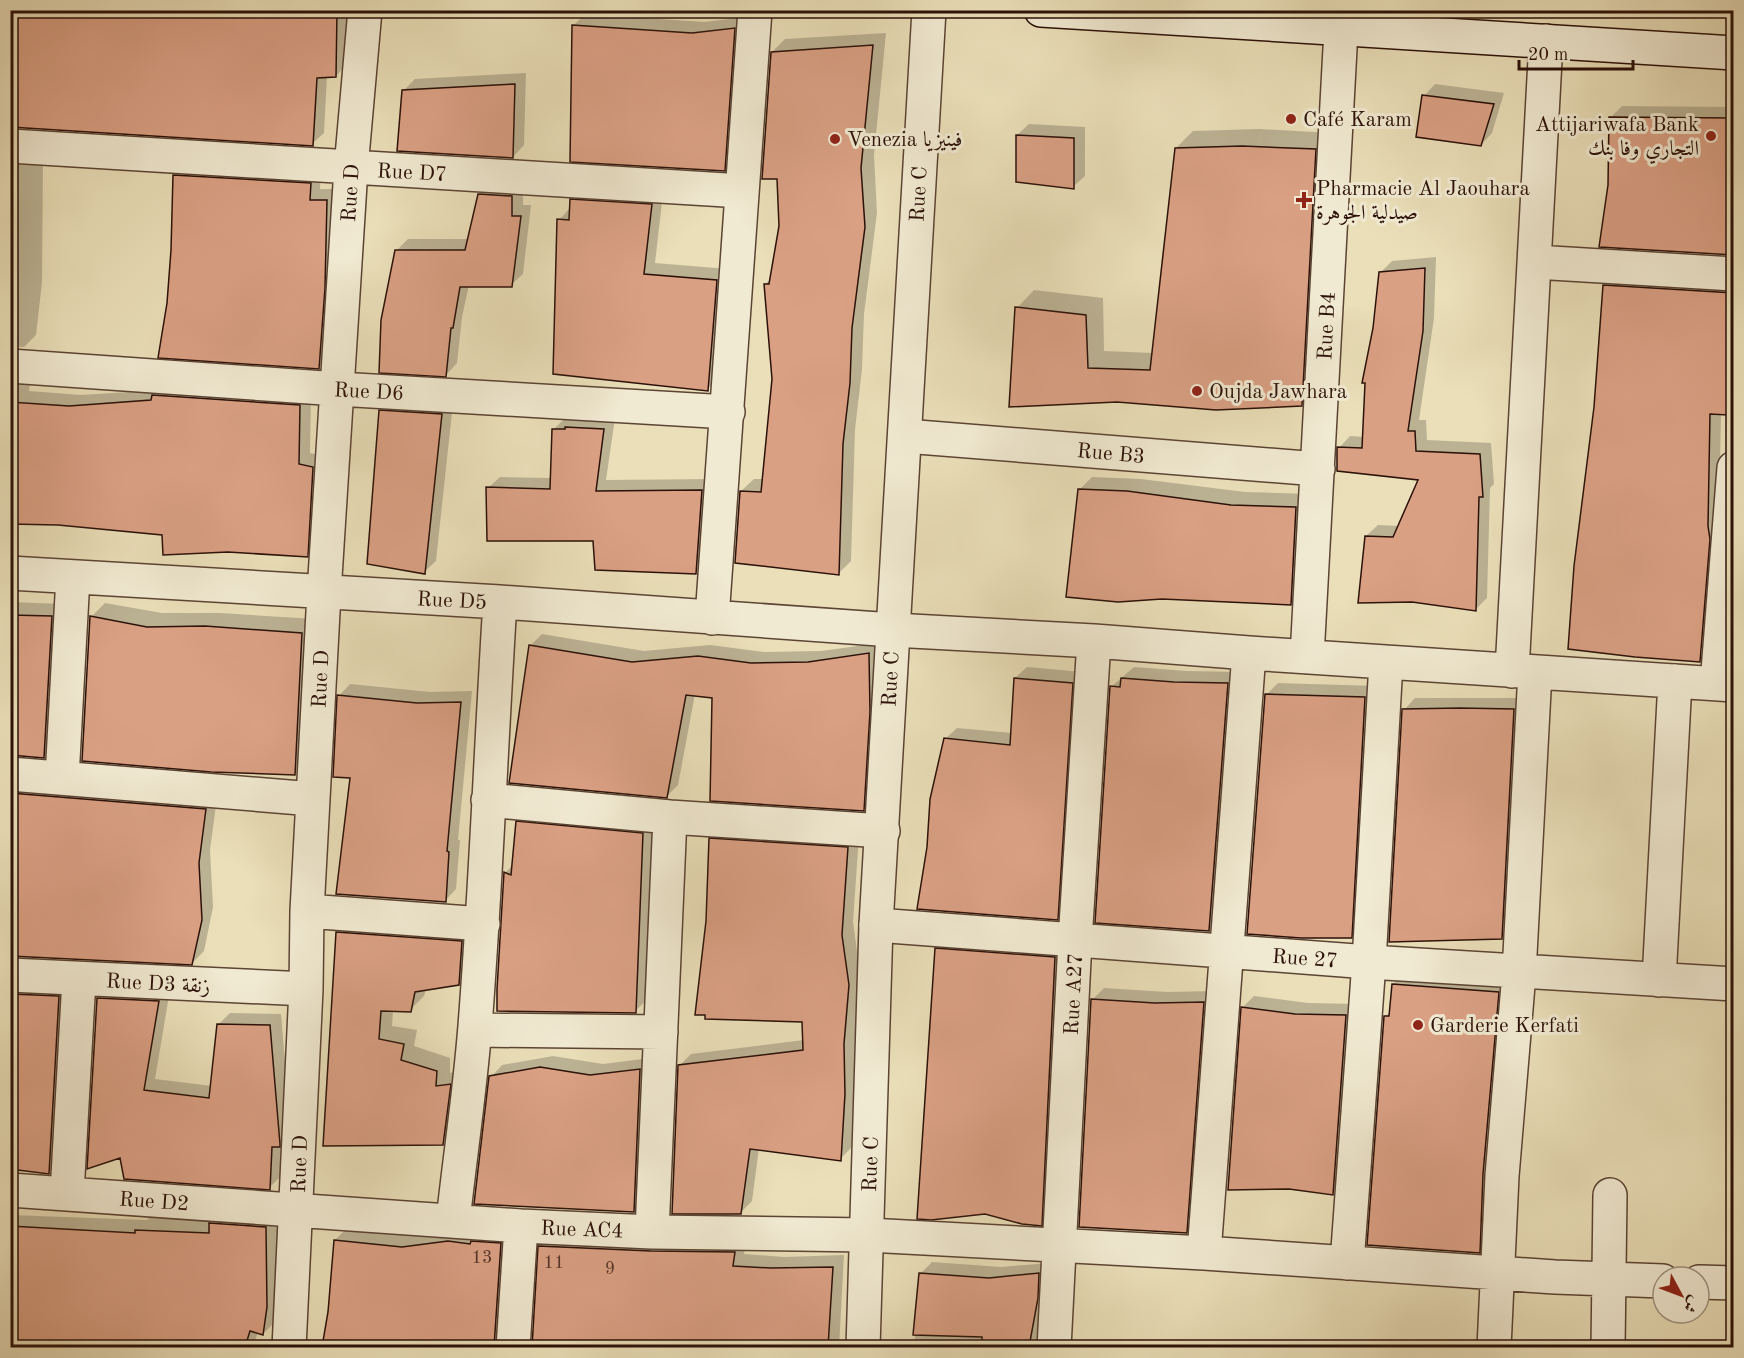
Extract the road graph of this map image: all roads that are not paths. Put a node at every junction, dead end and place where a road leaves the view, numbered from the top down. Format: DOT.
graph roads {
  1 [pos="366,10"];
  2 [pos="755,10"];
  3 [pos="929,10"];
  4 [pos="1041,10"];
  5 [pos="1322,23"];
  6 [pos="1546,41"];
  7 [pos="1734,53"];
  8 [pos="10,146"];
  9 [pos="351,168"];
  10 [pos="742,191"];
  11 [pos="1535,262"];
  12 [pos="1734,274"];
  13 [pos="10,366"];
  14 [pos="338,389"];
  15 [pos="728,412"];
  16 [pos="905,436"];
  17 [pos="1734,468"];
  18 [pos="1318,469"];
  19 [pos="10,573"];
  20 [pos="73,577"];
  21 [pos="324,593"];
  22 [pos="500,603"];
  23 [pos="712,618"];
  24 [pos="893,630"];
  25 [pos="1094,641"];
  26 [pos="1249,653"];
  27 [pos="1307,657"];
  28 [pos="1386,662"];
  29 [pos="1523,671"];
  30 [pos="1675,681"];
  31 [pos="1725,684"];
  32 [pos="10,774"];
  33 [pos="62,778"];
  34 [pos="314,799"];
  35 [pos="488,800"];
  36 [pos="670,817"];
  37 [pos="883,831"];
  38 [pos="307,911"];
  39 [pos="483,924"];
  40 [pos="876,925"];
  41 [pos="1075,941"];
  42 [pos="1226,952"];
  43 [pos="1369,962"];
  44 [pos="1519,973"];
  45 [pos="10,975"];
  46 [pos="79,979"];
  47 [pos="1659,980"];
  48 [pos="1734,984"];
  49 [pos="306,990"];
  50 [pos="475,1030"];
  51 [pos="661,1032"];
  52 [pos="10,1190"];
  53 [pos="67,1194"];
  54 [pos="1610,1195"];
  55 [pos="297,1211"];
  56 [pos="453,1221"];
  57 [pos="521,1226"];
  58 [pos="652,1232"];
  59 [pos="868,1235"];
  60 [pos="1060,1246"];
  61 [pos="1204,1253"];
  62 [pos="1347,1263"];
  63 [pos="1497,1273"];
  64 [pos="1609,1279"];
  65 [pos="1651,1281"];
  66 [pos="1711,1282"];
  67 [pos="1734,1283"];
  68 [pos="289,1347"];
  69 [pos="513,1347"];
  70 [pos="863,1347"];
  71 [pos="1054,1347"];
  72 [pos="1494,1347"];
  73 [pos="1608,1347"];
  1 -- 9 [label="street, Rue D"];
  2 -- 10 [label="street"];
  3 -- 16 [label="street, Rue C"];
  4 -- 5 [label="street"];
  5 -- 6 [label="street"];
  5 -- 18 [label="street, Rue B4"];
  6 -- 7 [label="street"];
  6 -- 11 [label="street"];
  8 -- 9 [label="street, Rue D7"];
  9 -- 10 [label="street, Rue D7"];
  9 -- 14 [label="street, Rue D"];
  10 -- 15 [label="street"];
  11 -- 12 [label="street"];
  11 -- 29 [label="street"];
  13 -- 14 [label="street, Rue D6"];
  14 -- 15 [label="street, Rue D6"];
  14 -- 21 [label="street, Rue D"];
  15 -- 23 [label="street"];
  16 -- 18 [label="street, Rue B3"];
  16 -- 24 [label="street, Rue C"];
  17 -- 31 [label="street"];
  18 -- 27 [label="street, Rue B4"];
  19 -- 20 [label="street, Rue D5"];
  20 -- 21 [label="street, Rue D5"];
  20 -- 33 [label="street"];
  21 -- 22 [label="street, Rue D5"];
  21 -- 34 [label="street, Rue D"];
  22 -- 23 [label="street, Rue D5"];
  22 -- 35 [label="street"];
  23 -- 24 [label="street, Rue D5"];
  24 -- 25 [label="street, Rue D5"];
  24 -- 37 [label="street, Rue C"];
  25 -- 26 [label="street, Rue D5"];
  25 -- 41 [label="street, Rue A27"];
  26 -- 27 [label="street, Rue D5"];
  26 -- 42 [label="street"];
  27 -- 28 [label="street, Rue D5"];
  28 -- 29 [label="street, Rue D5"];
  28 -- 43 [label="street"];
  29 -- 30 [label="street, Rue D5"];
  29 -- 44 [label="street"];
  30 -- 31 [label="street, Rue D5"];
  30 -- 47 [label="street"];
  32 -- 33 [label="street"];
  33 -- 34 [label="street"];
  34 -- 38 [label="street, Rue D"];
  35 -- 36 [label="street"];
  35 -- 39 [label="street"];
  36 -- 37 [label="street"];
  36 -- 51 [label="street"];
  37 -- 40 [label="street, Rue C"];
  38 -- 39 [label="street"];
  38 -- 49 [label="street, Rue D"];
  39 -- 50 [label="street"];
  40 -- 41 [label="street, Rue 27"];
  40 -- 59 [label="street, Rue C"];
  41 -- 42 [label="street, Rue 27"];
  41 -- 60 [label="street, Rue A27"];
  42 -- 43 [label="street, Rue 27"];
  42 -- 61 [label="street"];
  43 -- 44 [label="street, Rue 27"];
  43 -- 62 [label="street"];
  44 -- 47 [label="street, Rue 27"];
  44 -- 63 [label="street"];
  45 -- 46 [label="street, Rue D3 زنقة"];
  46 -- 49 [label="street, Rue D3 زنقة"];
  46 -- 53 [label="street"];
  47 -- 48 [label="street, Rue 27"];
  49 -- 55 [label="street, Rue D"];
  50 -- 51 [label="street"];
  50 -- 56 [label="street"];
  51 -- 58 [label="street"];
  52 -- 53 [label="street, Rue D2"];
  53 -- 55 [label="street, Rue D2"];
  54 -- 64 [label="street"];
  55 -- 56 [label="street, Rue AC4"];
  55 -- 68 [label="street, Rue D"];
  56 -- 57 [label="street, Rue AC4"];
  57 -- 58 [label="street, Rue AC4"];
  57 -- 69 [label="street"];
  58 -- 59 [label="street, Rue AC4"];
  59 -- 60 [label="street, Rue AC4"];
  59 -- 70 [label="street, Rue C"];
  60 -- 61 [label="street, Rue AC4"];
  60 -- 71 [label="street, Rue A27"];
  61 -- 62 [label="street, Rue AC4"];
  62 -- 63 [label="street, Rue AC4"];
  63 -- 64 [label="street, Rue AC4"];
  63 -- 72 [label="street"];
  64 -- 65 [label="street, Rue AC4"];
  64 -- 73 [label="street"];
  66 -- 67 [label="street"];
}
